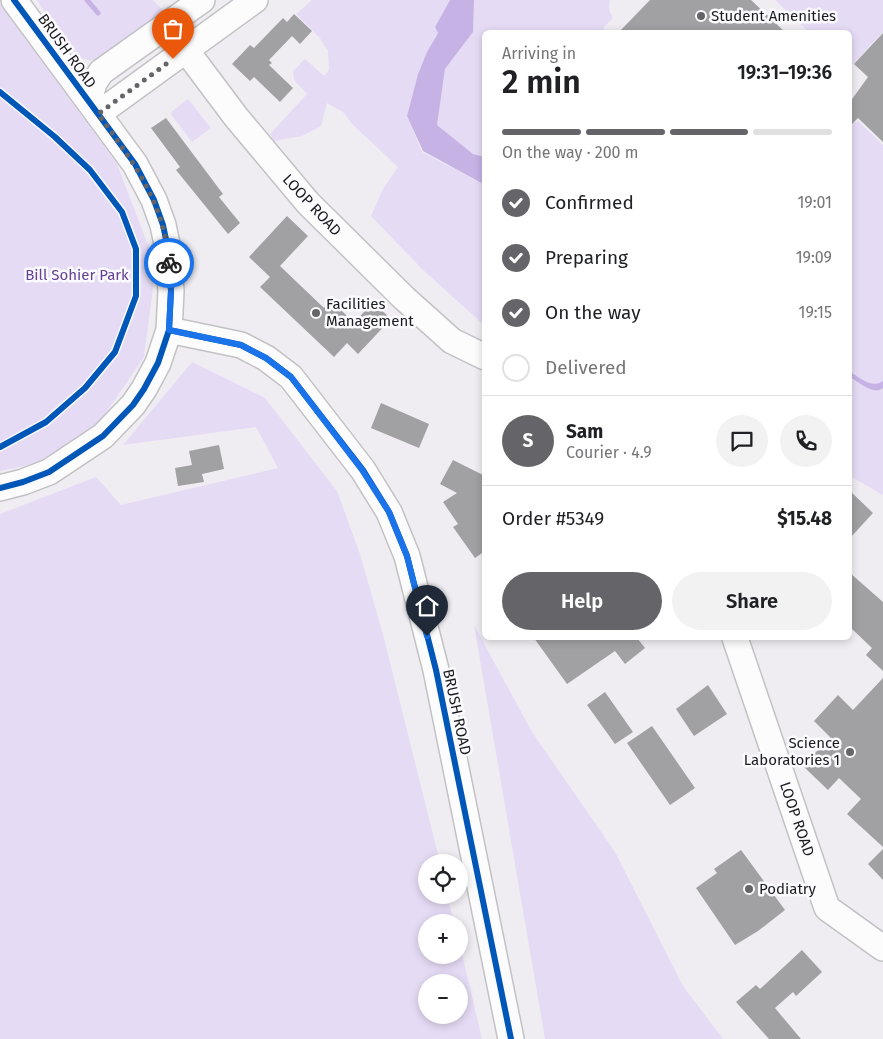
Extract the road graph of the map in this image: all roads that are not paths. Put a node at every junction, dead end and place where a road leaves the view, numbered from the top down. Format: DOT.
graph roads {
  1 [pos="202,0"];
  2 [pos="255,0"];
  3 [pos="20,8"];
  4 [pos="167,25"];
  5 [pos="186,49"];
  6 [pos="101,72"];
  7 [pos="93,108"];
  8 [pos="169,330"];
  9 [pos="482,356"];
  10 [pos="0,488"];
  11 [pos="736,640"];
  12 [pos="883,948"];
  13 [pos="510,1039"];
  1 -- 4 [label="street"];
  2 -- 5 [label="street"];
  3 -- 6 [label="street"];
  3 -- 7 [label="street, BRUSH ROAD"];
  4 -- 5 [label="street, LOOP ROAD"];
  4 -- 6 [label="street"];
  5 -- 7 [label="street"];
  5 -- 9 [label="street, LOOP ROAD"];
  6 -- 7 [label="street"];
  7 -- 8 [label="street, BRUSH ROAD"];
  8 -- 10 [label="street, BRUSH ROAD"];
  8 -- 13 [label="street, BRUSH ROAD"];
  11 -- 12 [label="street, LOOP ROAD"];
}
